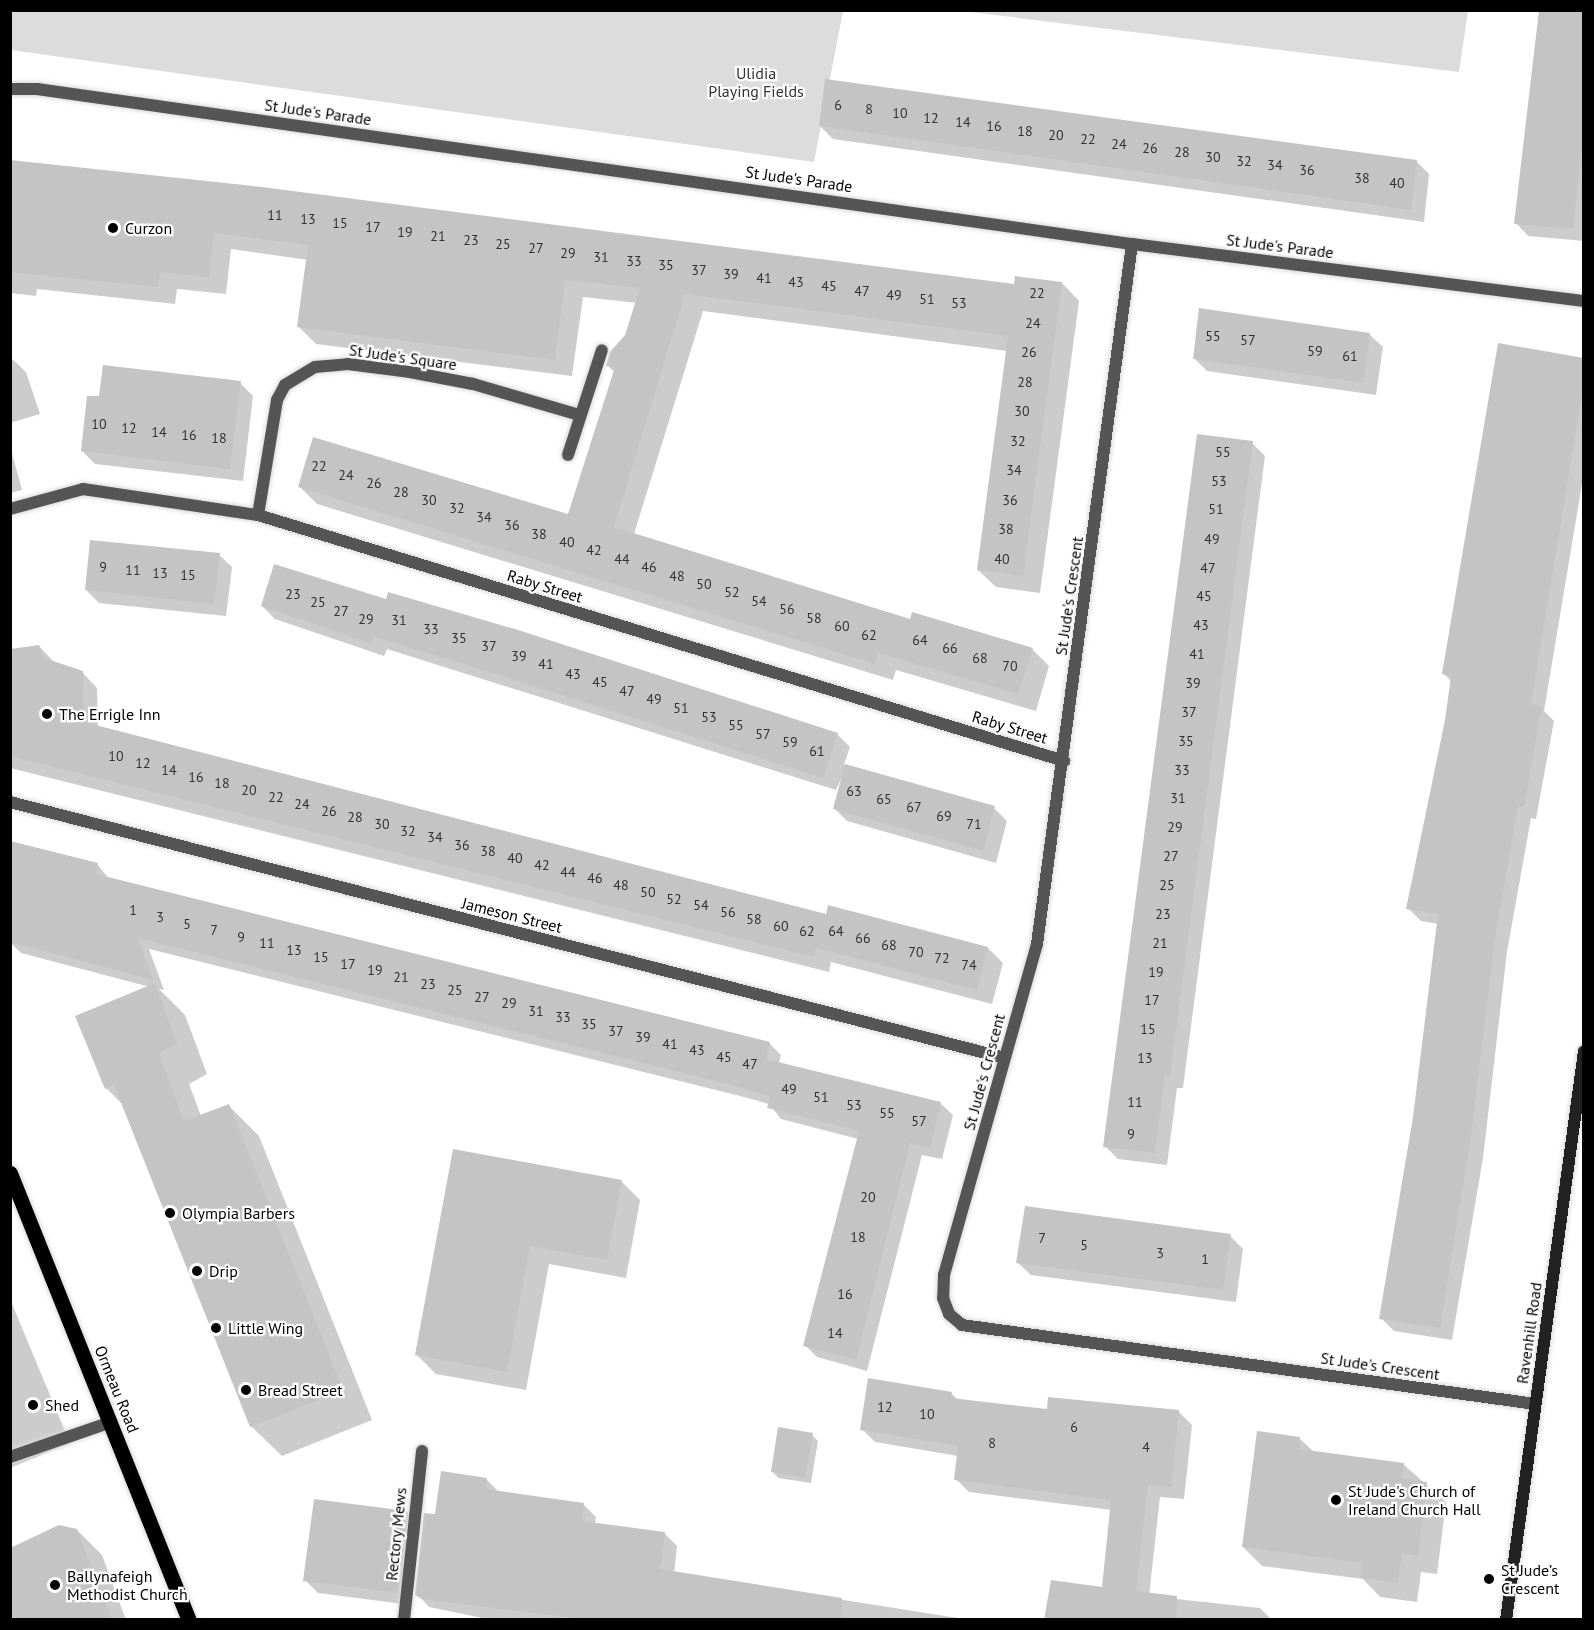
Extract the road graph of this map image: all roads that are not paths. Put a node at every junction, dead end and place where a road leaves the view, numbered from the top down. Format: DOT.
graph roads {
  1 [pos="10,89"];
  2 [pos="1132,244"];
  3 [pos="1584,301"];
  4 [pos="602,350"];
  5 [pos="580,415"];
  6 [pos="568,455"];
  7 [pos="10,509"];
  8 [pos="258,515"];
  9 [pos="1064,761"];
  10 [pos="10,802"];
  11 [pos="1584,1051"];
  12 [pos="1005,1058"];
  13 [pos="10,1173"];
  14 [pos="1536,1404"];
  15 [pos="111,1422"];
  16 [pos="422,1451"];
  17 [pos="10,1457"];
  18 [pos="189,1620"];
  19 [pos="404,1620"];
  20 [pos="1506,1620"];
  1 -- 2 [label="street, St Jude's Parade"];
  2 -- 3 [label="street, St Jude's Parade"];
  2 -- 9 [label="street, St Jude's Crescent"];
  4 -- 5 [label="street"];
  5 -- 6 [label="street"];
  5 -- 8 [label="street, St Jude's Square"];
  7 -- 8 [label="street, Raby Street"];
  8 -- 9 [label="street, Raby Street"];
  9 -- 12 [label="street, St Jude's Crescent"];
  10 -- 12 [label="street, Jameson Street"];
  11 -- 14 [label="main road, Ravenhill Road"];
  12 -- 14 [label="street, St Jude's Crescent"];
  13 -- 15 [label="main road, Ormeau Road"];
  14 -- 20 [label="main road, Ravenhill Road"];
  15 -- 17 [label="street"];
  15 -- 18 [label="main road, Ormeau Road"];
  16 -- 19 [label="street, Rectory Mews"];
}
